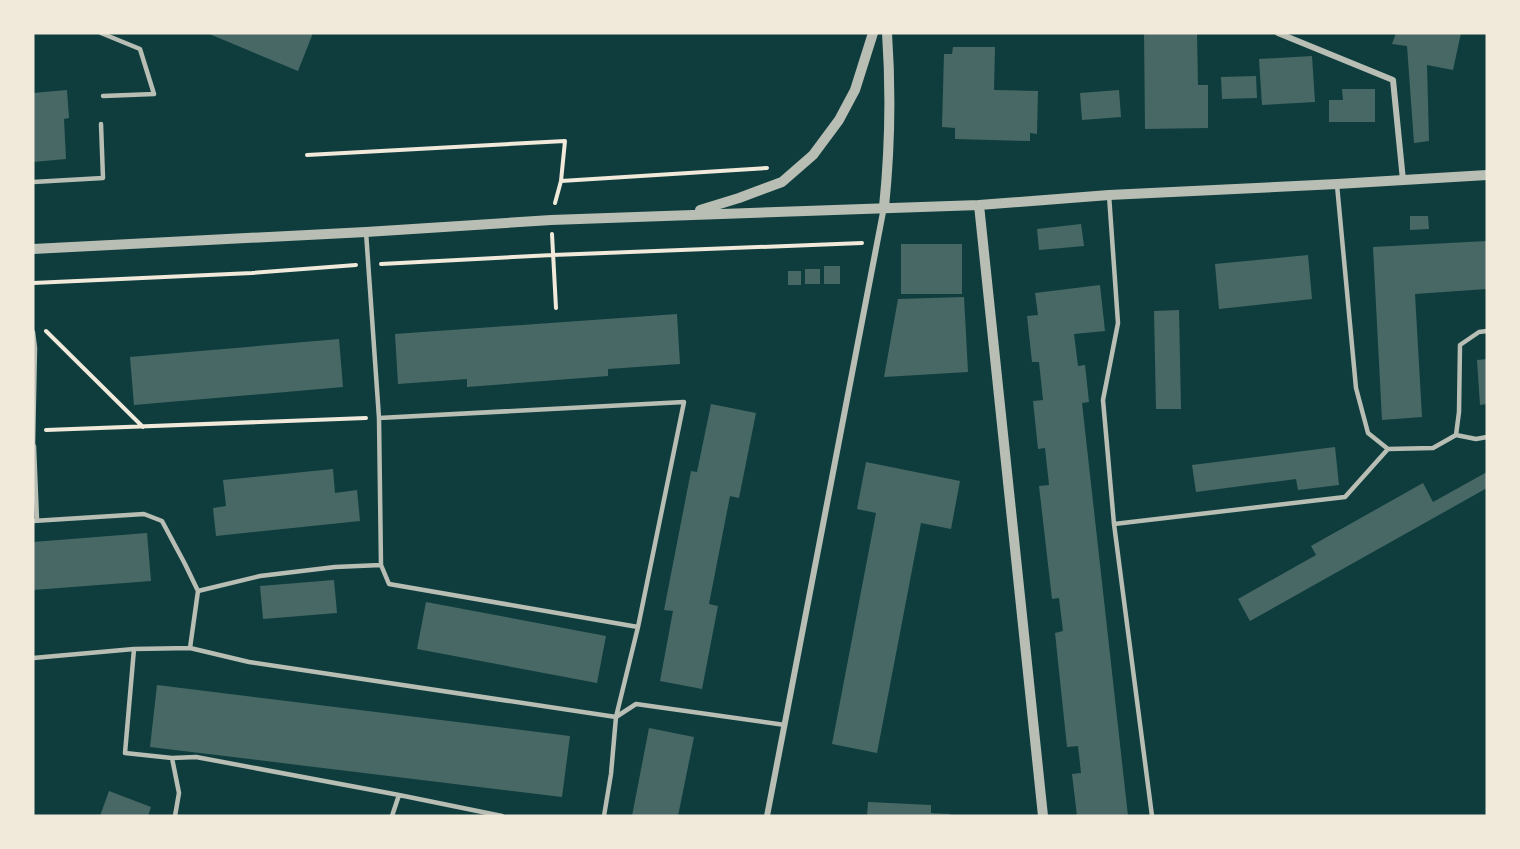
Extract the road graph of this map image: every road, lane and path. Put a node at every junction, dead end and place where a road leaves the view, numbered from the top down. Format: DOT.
graph roads {
  1 [pos="101,33"];
  2 [pos="873,33"];
  3 [pos="887,33"];
  4 [pos="1278,33"];
  5 [pos="103,96"];
  6 [pos="101,124"];
  7 [pos="307,155"];
  8 [pos="800,166"];
  9 [pos="1487,175"];
  10 [pos="1403,180"];
  11 [pos="33,182"];
  12 [pos="1337,184"];
  13 [pos="1109,195"];
  14 [pos="979,205"];
  15 [pos="884,207"];
  16 [pos="685,215"];
  17 [pos="366,232"];
  18 [pos="868,243"];
  19 [pos="33,249"];
  20 [pos="553,255"];
  21 [pos="368,264"];
  22 [pos="33,283"];
  23 [pos="556,308"];
  24 [pos="42,327"];
  25 [pos="1487,331"];
  26 [pos="33,333"];
  27 [pos="378,418"];
  28 [pos="143,427"];
  29 [pos="34,431"];
  30 [pos="1456,435"];
  31 [pos="1487,437"];
  32 [pos="33,446"];
  33 [pos="1388,449"];
  34 [pos="35,521"];
  35 [pos="1114,524"];
  36 [pos="381,566"];
  37 [pos="198,591"];
  38 [pos="638,627"];
  39 [pos="190,648"];
  40 [pos="134,649"];
  41 [pos="33,658"];
  42 [pos="616,717"];
  43 [pos="785,726"];
  44 [pos="172,758"];
  45 [pos="399,795"];
  46 [pos="175,816"];
  47 [pos="392,816"];
  48 [pos="502,816"];
  49 [pos="604,816"];
  50 [pos="767,816"];
  51 [pos="1043,816"];
  52 [pos="1152,816"];
  1 -- 5 [label="lane"];
  2 -- 8 [label="street"];
  3 -- 15 [label="street"];
  4 -- 10 [label="street"];
  6 -- 11 [label="lane"];
  7 -- 8 [label="path"];
  8 -- 16 [label="street"];
  9 -- 10 [label="street"];
  10 -- 12 [label="street"];
  12 -- 13 [label="street"];
  12 -- 33 [label="lane"];
  13 -- 14 [label="street"];
  13 -- 35 [label="lane"];
  14 -- 15 [label="street"];
  14 -- 51 [label="street"];
  15 -- 16 [label="street"];
  15 -- 43 [label="street"];
  16 -- 17 [label="street"];
  17 -- 19 [label="street"];
  17 -- 21 [label="lane"];
  18 -- 20 [label="path"];
  20 -- 21 [label="path"];
  20 -- 23 [label="path"];
  21 -- 22 [label="path"];
  21 -- 27 [label="lane"];
  24 -- 28 [label="path"];
  25 -- 30 [label="lane"];
  26 -- 29 [label="lane"];
  27 -- 28 [label="path"];
  27 -- 36 [label="lane"];
  27 -- 38 [label="lane"];
  28 -- 29 [label="path"];
  29 -- 32 [label="lane"];
  30 -- 31 [label="lane"];
  30 -- 33 [label="lane"];
  32 -- 34 [label="lane"];
  33 -- 35 [label="lane"];
  34 -- 37 [label="lane"];
  35 -- 52 [label="lane"];
  36 -- 37 [label="lane"];
  36 -- 38 [label="lane"];
  37 -- 39 [label="lane"];
  38 -- 42 [label="lane"];
  39 -- 40 [label="lane"];
  39 -- 42 [label="lane"];
  40 -- 41 [label="lane"];
  40 -- 44 [label="lane"];
  42 -- 43 [label="lane"];
  42 -- 49 [label="lane"];
  43 -- 50 [label="street"];
  44 -- 45 [label="lane"];
  44 -- 46 [label="lane"];
  45 -- 47 [label="lane"];
  45 -- 48 [label="lane"];
}
